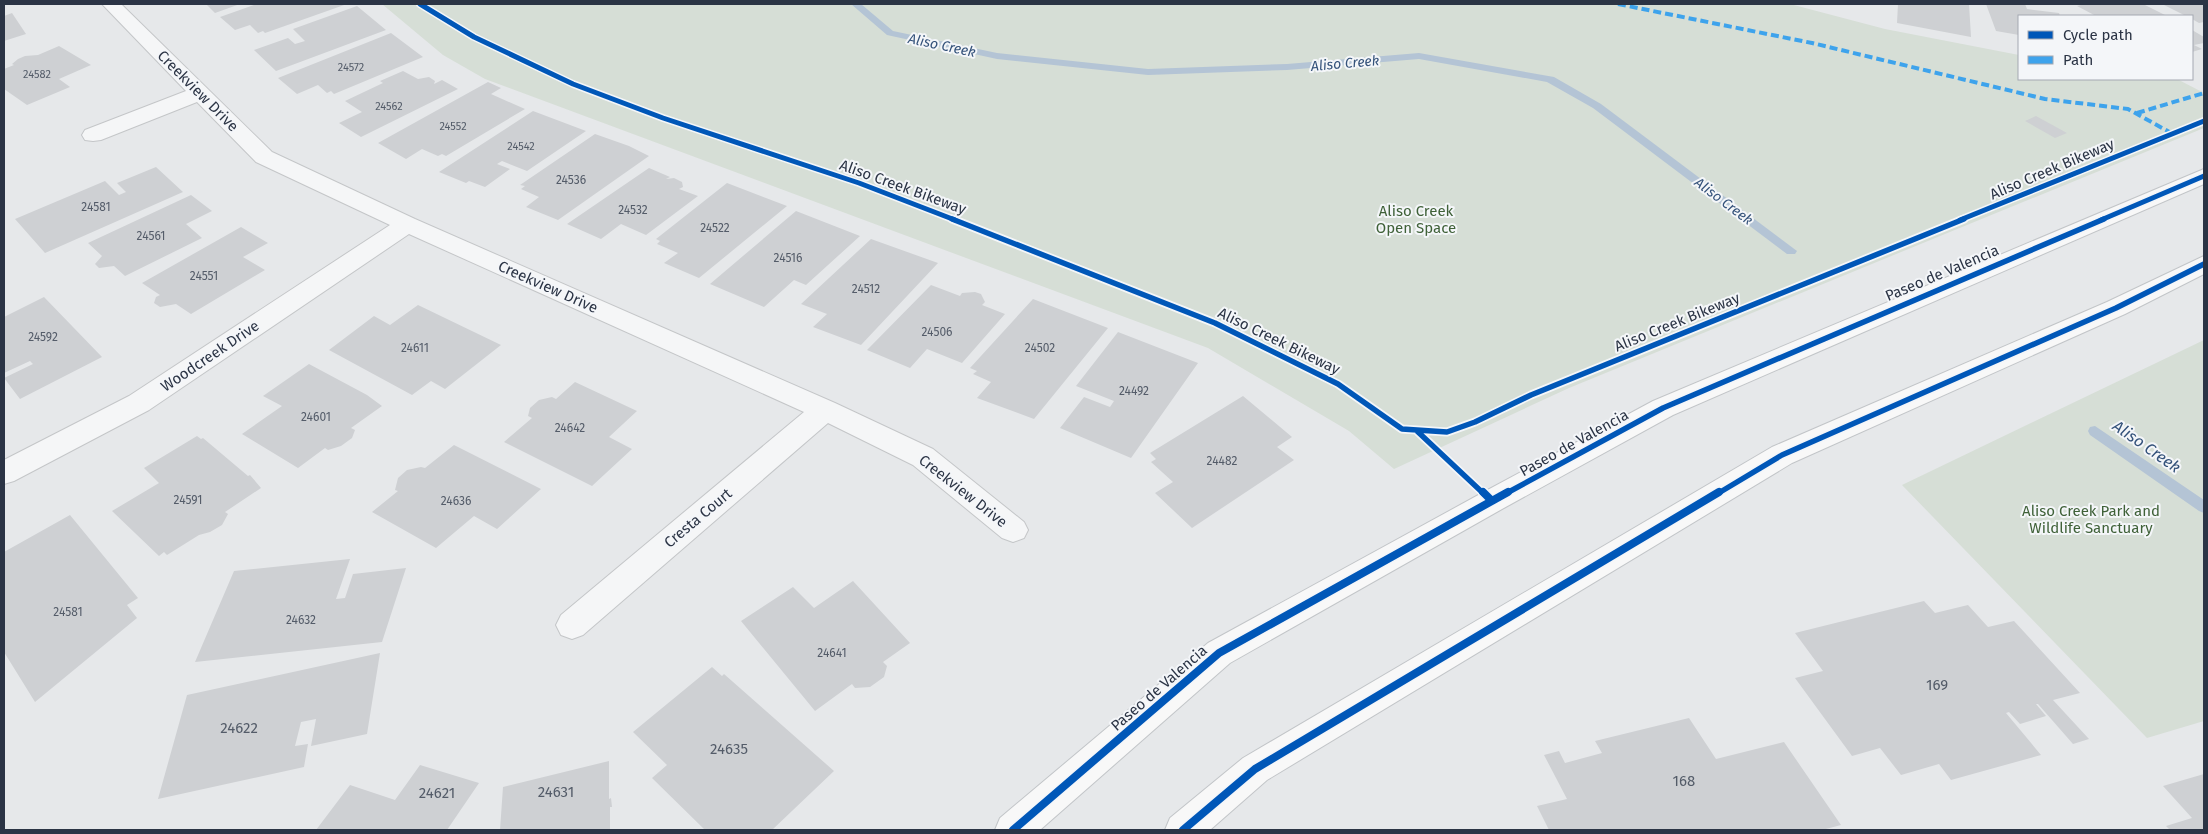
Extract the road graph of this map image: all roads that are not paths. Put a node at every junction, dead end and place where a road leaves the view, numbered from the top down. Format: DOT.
graph roads {
  1 [pos="112,4"];
  2 [pos="200,93"];
  3 [pos="93,135"];
  4 [pos="2204,176"];
  5 [pos="408,224"];
  6 [pos="2204,264"];
  7 [pos="825,410"];
  8 [pos="4,473"];
  9 [pos="1013,530"];
  10 [pos="572,625"];
  11 [pos="1013,830"];
  12 [pos="1182,830"];
  1 -- 2 [label="street, Creekview Drive"];
  2 -- 3 [label="street"];
  2 -- 5 [label="street, Creekview Drive"];
  4 -- 11 [label="main road, Paseo de Valencia"];
  5 -- 7 [label="street, Creekview Drive"];
  5 -- 8 [label="street, Woodcreek Drive"];
  6 -- 12 [label="main road"];
  7 -- 9 [label="street, Creekview Drive"];
  7 -- 10 [label="street, Cresta Court"];
}
